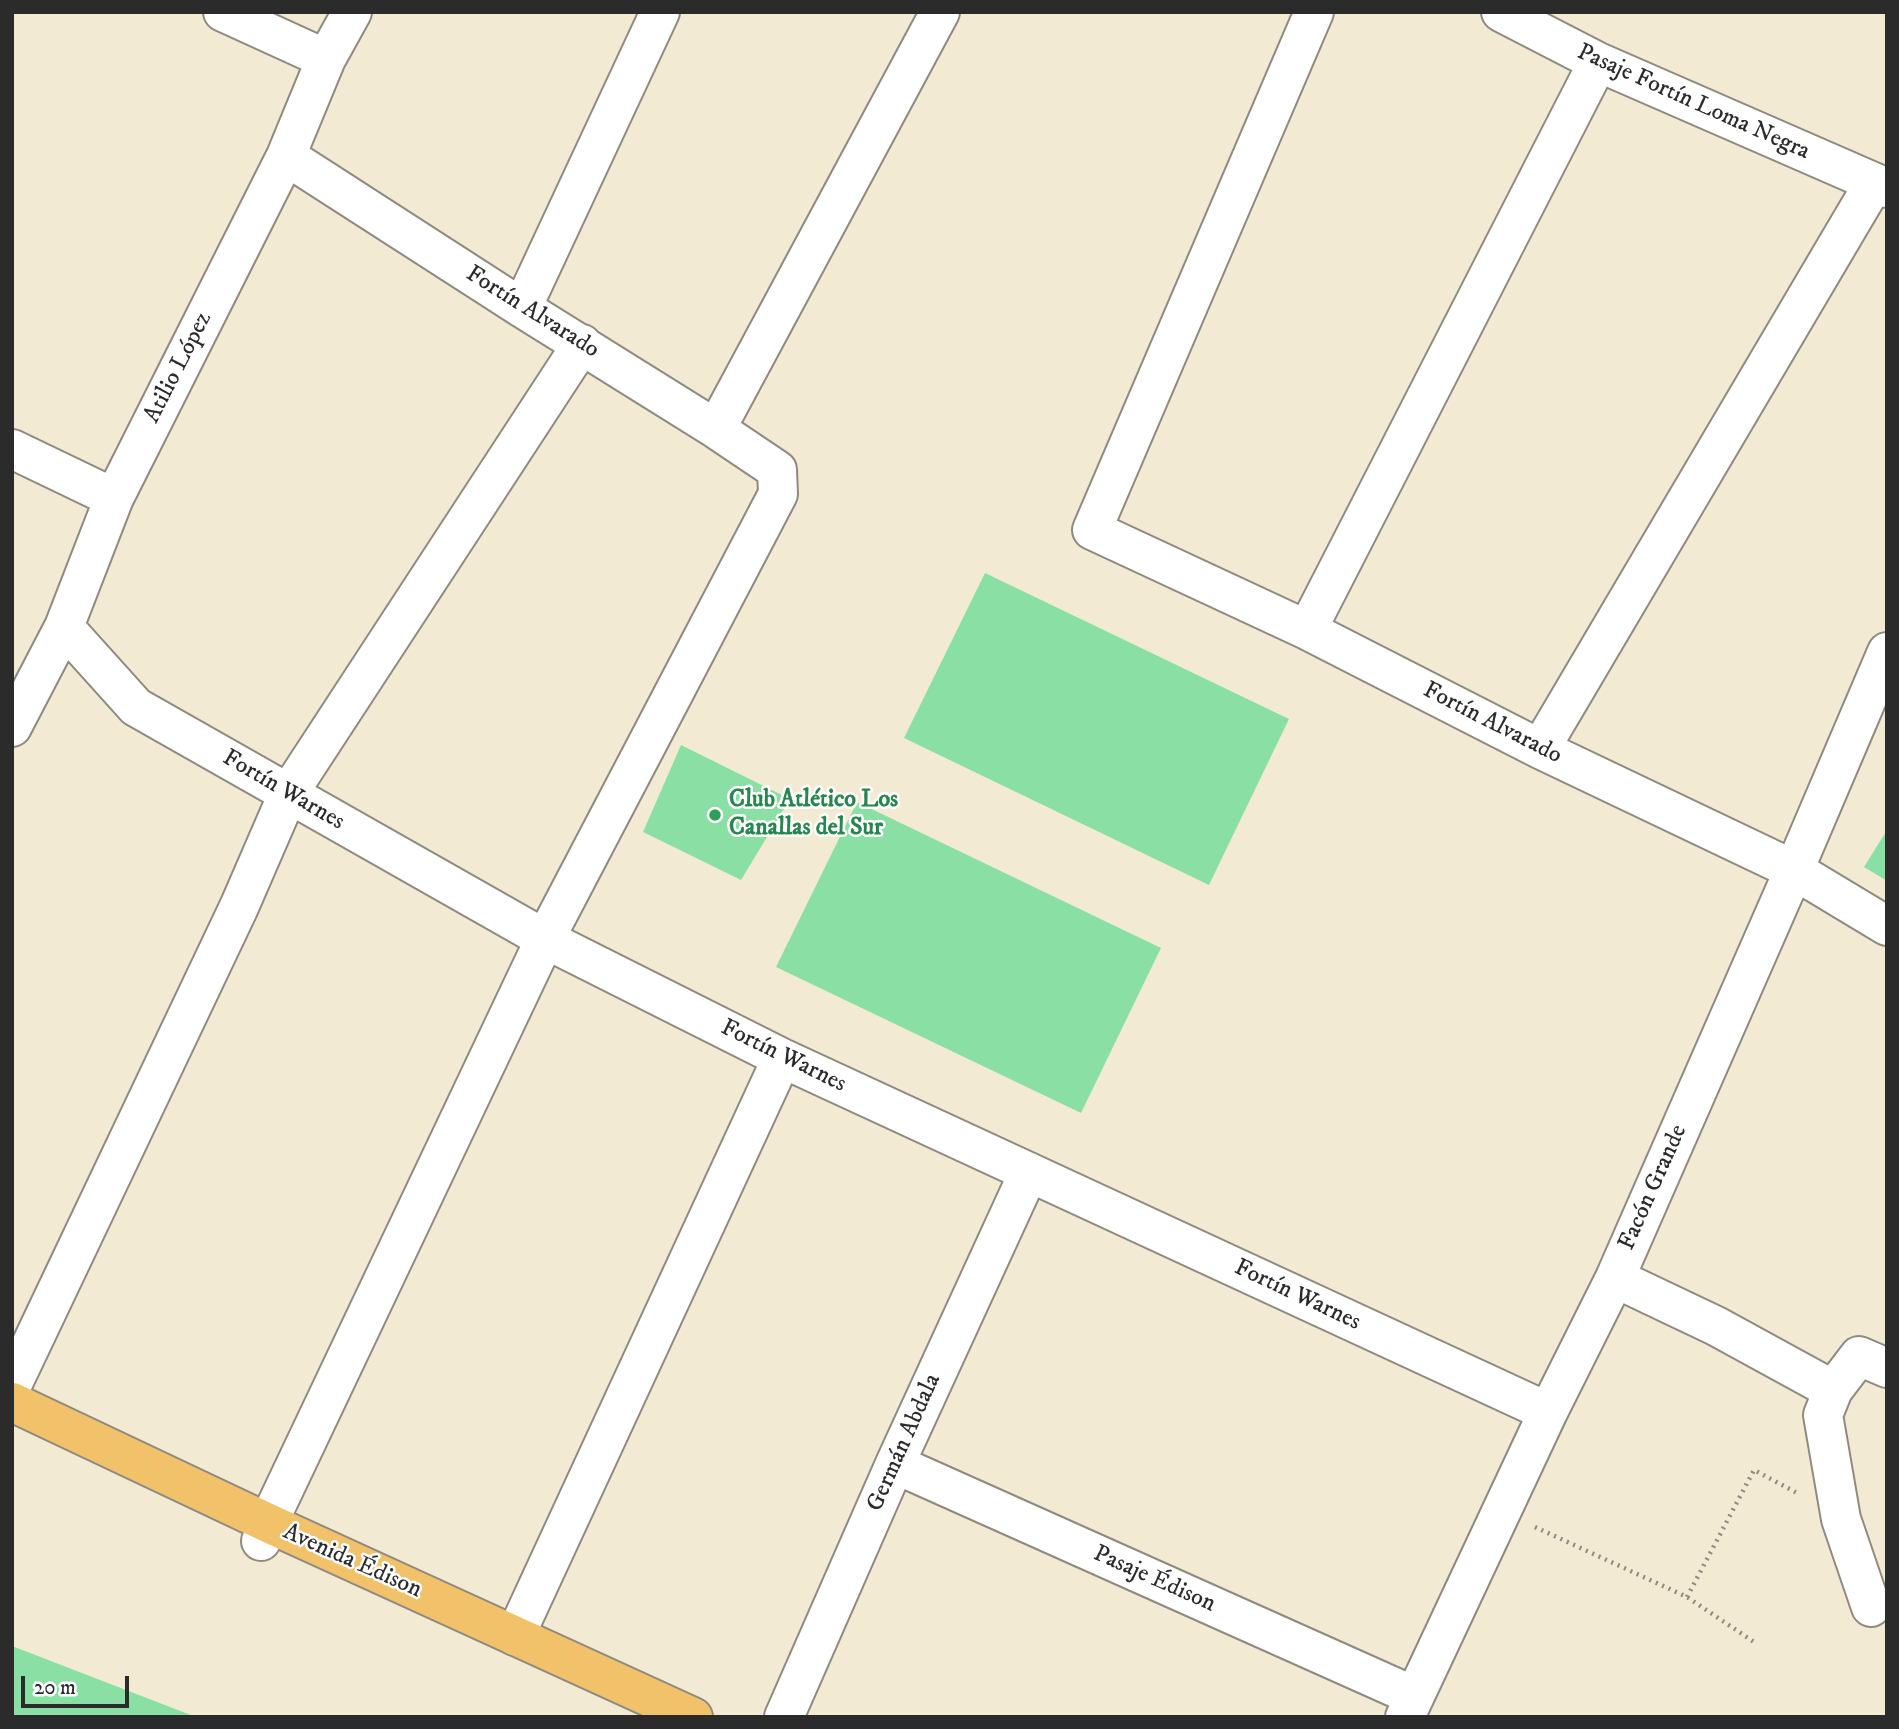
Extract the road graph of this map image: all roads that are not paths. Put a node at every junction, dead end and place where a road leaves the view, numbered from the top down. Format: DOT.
graph roads {
  1 [pos="223,12"];
  2 [pos="352,12"];
  3 [pos="660,12"];
  4 [pos="940,12"];
  5 [pos="1314,12"];
  6 [pos="1501,12"];
  7 [pos="326,59"];
  8 [pos="1598,62"];
  9 [pos="286,156"];
  10 [pos="1880,186"];
  11 [pos="522,308"];
  12 [pos="582,344"];
  13 [pos="716,429"];
  14 [pos="12,449"];
  15 [pos="114,498"];
  16 [pos="64,627"];
  17 [pos="1307,630"];
  18 [pos="1887,652"];
  19 [pos="12,727"];
  20 [pos="1540,749"];
  21 [pos="288,794"];
  22 [pos="1794,870"];
  23 [pos="1887,926"];
  24 [pos="545,939"];
  25 [pos="782,1058"];
  26 [pos="1030,1172"];
  27 [pos="1615,1278"];
  28 [pos="1887,1368"];
  29 [pos="12,1385"];
  30 [pos="1833,1390"];
  31 [pos="12,1402"];
  32 [pos="1548,1412"];
  33 [pos="12,1432"];
  34 [pos="895,1464"];
  35 [pos="264,1532"];
  36 [pos="1871,1607"];
  37 [pos="515,1636"];
  38 [pos="1409,1707"];
  39 [pos="633,1717"];
  40 [pos="693,1717"];
  41 [pos="783,1717"];
  1 -- 7 [label="street"];
  2 -- 7 [label="street, Atilio López"];
  3 -- 11 [label="street"];
  4 -- 13 [label="street"];
  5 -- 17 [label="street, Fortín Alvarado"];
  6 -- 8 [label="street, Pasaje Fortín Loma Negra"];
  7 -- 9 [label="street, Atilio López"];
  8 -- 10 [label="street, Pasaje Fortín Loma Negra"];
  8 -- 17 [label="street"];
  9 -- 11 [label="street, Fortín Alvarado"];
  9 -- 15 [label="street, Atilio López"];
  10 -- 20 [label="street"];
  11 -- 12 [label="street, Fortín Alvarado"];
  12 -- 13 [label="street, Fortín Alvarado"];
  12 -- 21 [label="street"];
  13 -- 24 [label="street, Fortín Alvarado"];
  14 -- 15 [label="street"];
  15 -- 16 [label="street, Atilio López"];
  16 -- 19 [label="street, Atilio López"];
  16 -- 21 [label="street, Fortín Warnes"];
  17 -- 20 [label="street, Fortín Alvarado"];
  18 -- 22 [label="street, Facón Grande"];
  20 -- 22 [label="street, Fortín Alvarado"];
  21 -- 24 [label="street, Fortín Warnes"];
  21 -- 29 [label="street"];
  22 -- 23 [label="street, Fortín Alvarado"];
  22 -- 27 [label="street, Facón Grande"];
  24 -- 25 [label="street, Fortín Warnes"];
  24 -- 35 [label="street"];
  25 -- 26 [label="street, Fortín Warnes"];
  25 -- 37 [label="street"];
  26 -- 32 [label="street, Fortín Warnes"];
  26 -- 34 [label="street, Germán Abdala"];
  27 -- 30 [label="street"];
  27 -- 32 [label="street, Facón Grande"];
  28 -- 30 [label="street"];
  30 -- 36 [label="street"];
  31 -- 35 [label="main road, Avenida Édison"];
  32 -- 38 [label="street, Facón Grande"];
  33 -- 35 [label="main road, Avenida Édison"];
  34 -- 38 [label="street, Pasaje Édison"];
  34 -- 41 [label="street, Germán Abdala"];
  35 -- 37 [label="main road, Avenida Édison"];
  35 -- 39 [label="main road, Avenida Édison"];
  37 -- 40 [label="main road, Avenida Édison"];
}
